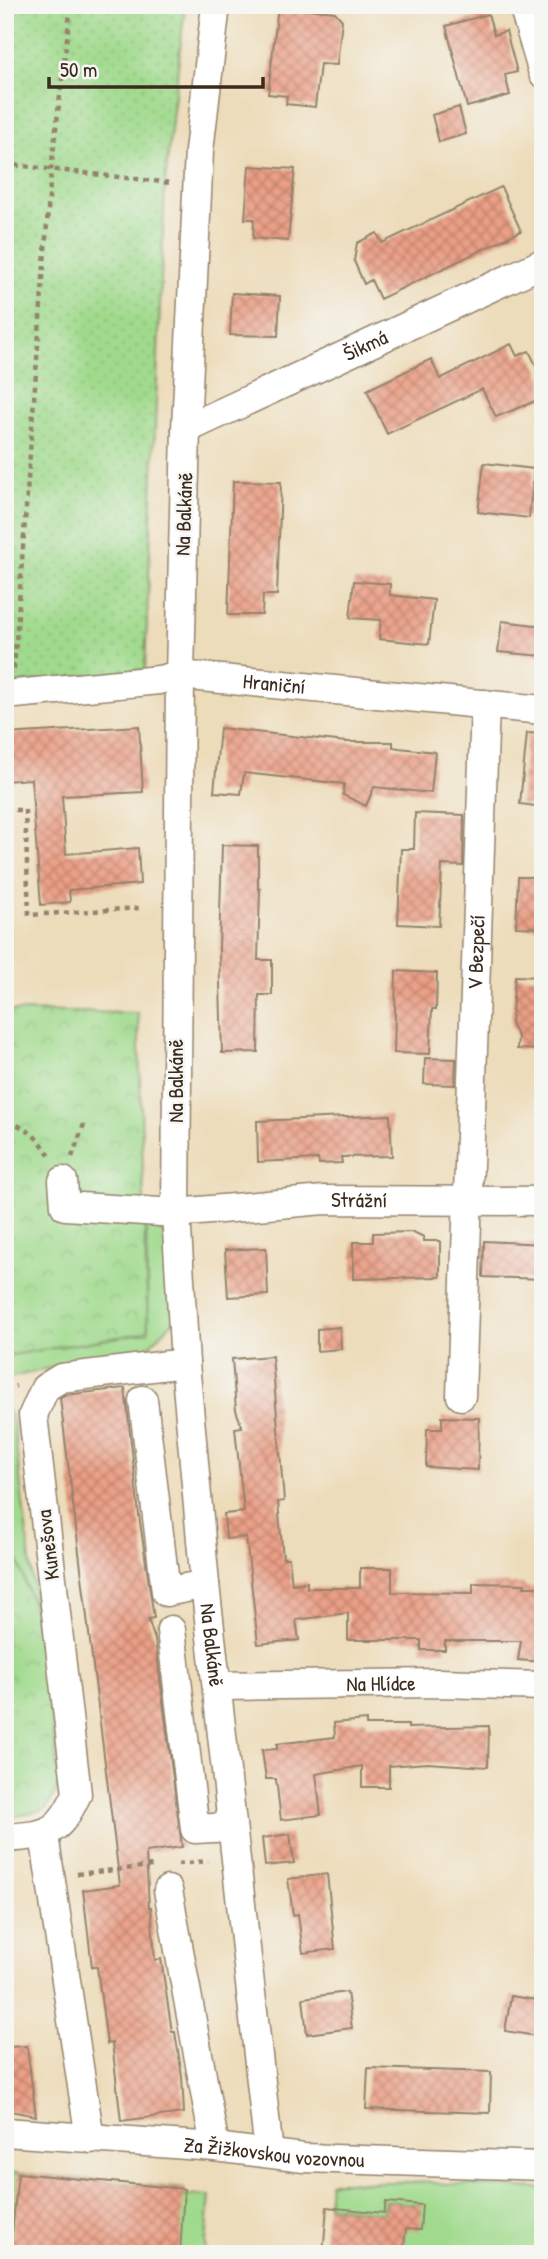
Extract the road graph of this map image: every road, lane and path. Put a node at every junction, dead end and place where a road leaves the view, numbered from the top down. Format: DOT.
graph roads {
  1 [pos="71,5"];
  2 [pos="216,5"];
  3 [pos="523,5"];
  4 [pos="543,72"];
  5 [pos="5,164"];
  6 [pos="51,170"];
  7 [pos="197,182"];
  8 [pos="543,263"];
  9 [pos="186,429"];
  10 [pos="180,675"];
  11 [pos="8,694"];
  12 [pos="485,704"];
  13 [pos="543,710"];
  14 [pos="5,810"];
  15 [pos="140,908"];
  16 [pos="8,1121"];
  17 [pos="63,1181"];
  18 [pos="543,1200"];
  19 [pos="468,1201"];
  20 [pos="176,1213"];
  21 [pos="185,1363"];
  22 [pos="461,1396"];
  23 [pos="143,1400"];
  24 [pos="205,1584"];
  25 [pos="171,1630"];
  26 [pos="218,1686"];
  27 [pos="543,1686"];
  28 [pos="232,1827"];
  29 [pos="44,1835"];
  30 [pos="5,1838"];
  31 [pos="236,1858"];
  32 [pos="165,1873"];
  33 [pos="50,1877"];
  34 [pos="5,2132"];
  35 [pos="90,2139"];
  36 [pos="215,2147"];
  37 [pos="269,2153"];
  38 [pos="543,2166"];
  1 -- 6 [label="path"];
  2 -- 7 [label="street, Na Balkáně"];
  3 -- 4 [label="street"];
  5 -- 6 [label="path"];
  6 -- 7 [label="path"];
  6 -- 11 [label="path"];
  7 -- 9 [label="street, Na Balkáně"];
  8 -- 9 [label="street, Šikmá"];
  9 -- 10 [label="street, Na Balkáně"];
  10 -- 11 [label="street, Hraniční"];
  10 -- 12 [label="street, Hraniční"];
  10 -- 20 [label="street, Na Balkáně"];
  12 -- 13 [label="street, Hraniční"];
  12 -- 19 [label="street, V Bezpečí"];
  14 -- 15 [label="path"];
  16 -- 17 [label="path"];
  17 -- 20 [label="street, Strážní"];
  18 -- 19 [label="street, Strážní"];
  19 -- 20 [label="street, Strážní"];
  19 -- 22 [label="street, V Bezpečí"];
  20 -- 21 [label="street, Na Balkáně"];
  21 -- 24 [label="street, Na Balkáně"];
  21 -- 29 [label="street, Kunešova"];
  23 -- 24 [label="street"];
  24 -- 26 [label="street, Na Balkáně"];
  25 -- 28 [label="street"];
  26 -- 27 [label="street, Na Hlídce"];
  26 -- 28 [label="street, Na Balkáně"];
  28 -- 31 [label="street, Na Balkáně"];
  29 -- 30 [label="street"];
  29 -- 33 [label="street"];
  31 -- 32 [label="path"];
  31 -- 37 [label="street, Na Balkáně"];
  32 -- 33 [label="path"];
  32 -- 36 [label="street"];
  33 -- 35 [label="street"];
  34 -- 35 [label="street, Za Žižkovskou vozovnou"];
  35 -- 36 [label="street, Za Žižkovskou vozovnou"];
  36 -- 37 [label="street, Za Žižkovskou vozovnou"];
  37 -- 38 [label="street, Za Žižkovskou vozovnou"];
}
